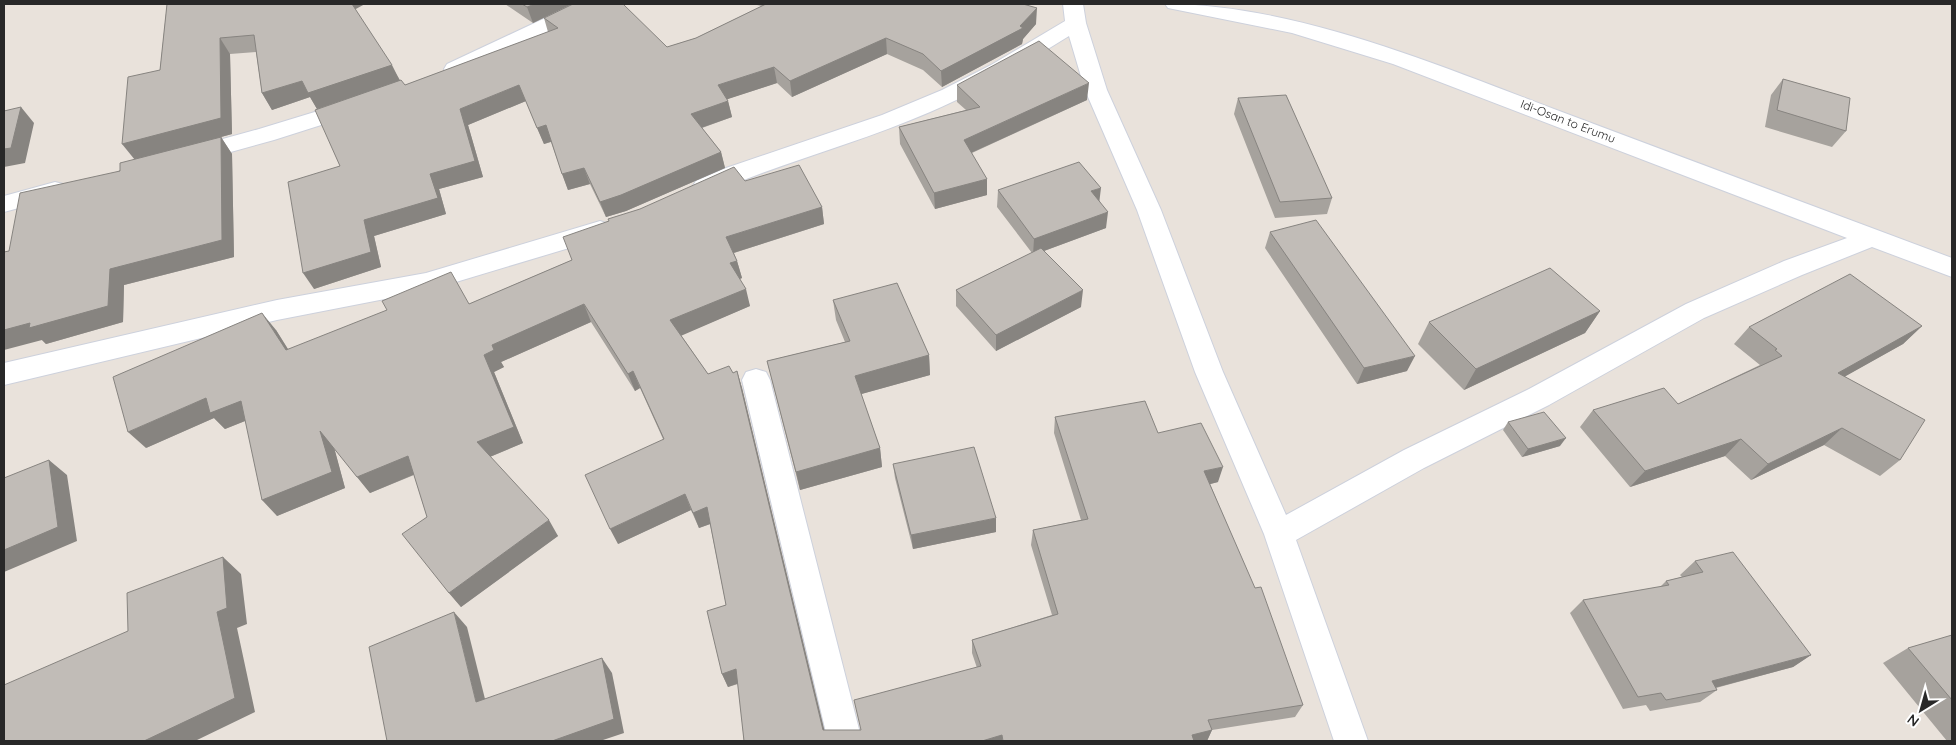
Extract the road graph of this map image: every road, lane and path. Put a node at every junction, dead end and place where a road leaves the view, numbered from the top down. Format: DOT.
graph roads {
  1 [pos="591,4"];
  2 [pos="1175,4"];
  3 [pos="1075,14"];
  4 [pos="437,76"];
  5 [pos="374,100"];
  6 [pos="175,160"];
  7 [pos="78,184"];
  8 [pos="681,198"];
  9 [pos="4,204"];
  10 [pos="617,224"];
  11 [pos="1873,237"];
  12 [pos="1952,268"];
  13 [pos="4,374"];
  14 [pos="756,380"];
  15 [pos="1279,534"];
  16 [pos="845,741"];
  17 [pos="1351,741"];
  1 -- 4 [label="street"];
  2 -- 11 [label="street, Idi-Osan to Erumu"];
  3 -- 8 [label="street"];
  3 -- 15 [label="street"];
  5 -- 6 [label="street"];
  7 -- 9 [label="street"];
  10 -- 13 [label="street"];
  11 -- 12 [label="street, Idi-Osan to Erumu"];
  11 -- 15 [label="street"];
  14 -- 16 [label="street"];
  15 -- 17 [label="street"];
}
